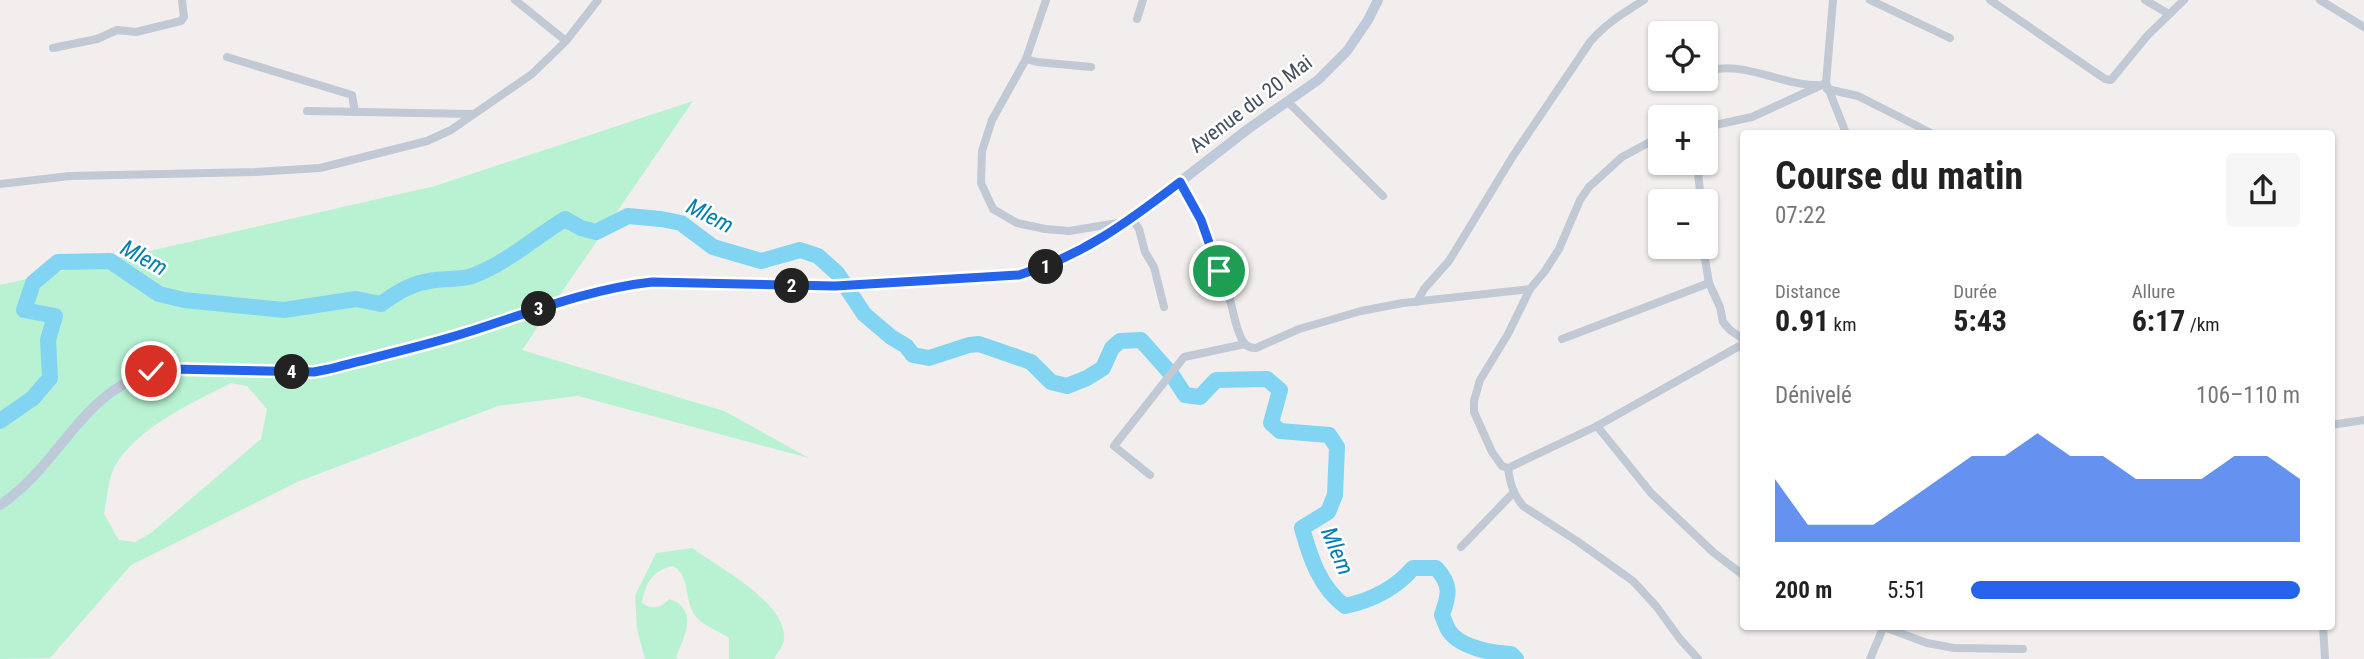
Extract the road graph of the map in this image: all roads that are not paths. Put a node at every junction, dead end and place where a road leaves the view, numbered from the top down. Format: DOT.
graph roads {
  1 [pos="182,0"];
  2 [pos="515,0"];
  3 [pos="598,0"];
  4 [pos="1046,0"];
  5 [pos="1143,0"];
  6 [pos="1378,0"];
  7 [pos="1644,0"];
  8 [pos="1833,0"];
  9 [pos="1870,0"];
  10 [pos="1990,0"];
  11 [pos="2145,0"];
  12 [pos="2184,0"];
  13 [pos="2320,0"];
  14 [pos="2169,14"];
  15 [pos="1137,19"];
  16 [pos="2364,27"];
  17 [pos="1950,38"];
  18 [pos="566,41"];
  19 [pos="53,48"];
  20 [pos="227,57"];
  21 [pos="1026,59"];
  22 [pos="1091,67"];
  23 [pos="1718,70"];
  24 [pos="1824,86"];
  25 [pos="1288,102"];
  26 [pos="307,110"];
  27 [pos="355,112"];
  28 [pos="473,114"];
  29 [pos="1718,124"];
  30 [pos="1845,130"];
  31 [pos="1925,130"];
  32 [pos="1648,143"];
  33 [pos="1180,182"];
  34 [pos="0,184"];
  35 [pos="1382,196"];
  36 [pos="1129,221"];
  37 [pos="1705,259"];
  38 [pos="1709,283"];
  39 [pos="1530,289"];
  40 [pos="1417,302"];
  41 [pos="1164,307"];
  42 [pos="1740,338"];
  43 [pos="1562,339"];
  44 [pos="1740,343"];
  45 [pos="1245,344"];
  46 [pos="2364,420"];
  47 [pos="2335,424"];
  48 [pos="1597,426"];
  49 [pos="1508,468"];
  50 [pos="1150,475"];
  51 [pos="1514,492"];
  52 [pos="0,505"];
  53 [pos="1461,547"];
  54 [pos="1740,573"];
  55 [pos="1881,630"];
  56 [pos="1891,630"];
  57 [pos="2323,630"];
  58 [pos="2023,649"];
  59 [pos="1698,659"];
  60 [pos="1870,659"];
  61 [pos="2325,659"];
  1 -- 19 [label="street"];
  2 -- 18 [label="street"];
  3 -- 18 [label="street"];
  4 -- 21 [label="street"];
  5 -- 15 [label="street"];
  6 -- 25 [label="main road, Avenue du 20 Mai"];
  7 -- 40 [label="street"];
  8 -- 24 [label="street"];
  9 -- 17 [label="street"];
  10 -- 14 [label="street"];
  11 -- 14 [label="street"];
  12 -- 14 [label="street"];
  13 -- 16 [label="street"];
  18 -- 28 [label="street"];
  20 -- 27 [label="street"];
  21 -- 22 [label="street"];
  21 -- 36 [label="street"];
  23 -- 24 [label="street"];
  24 -- 29 [label="street"];
  24 -- 30 [label="street"];
  24 -- 31 [label="street"];
  25 -- 33 [label="main road, Avenue du 20 Mai"];
  25 -- 35 [label="street"];
  26 -- 27 [label="street"];
  27 -- 28 [label="street"];
  28 -- 34 [label="street"];
  32 -- 39 [label="street"];
  33 -- 36 [label="main road, Avenue du 20 Mai"];
  33 -- 45 [label="street"];
  36 -- 41 [label="street"];
  36 -- 52 [label="main road, Avenue du 20 Mai"];
  37 -- 38 [label="street"];
  38 -- 42 [label="street"];
  38 -- 43 [label="street"];
  39 -- 40 [label="street"];
  39 -- 49 [label="street"];
  40 -- 45 [label="street"];
  44 -- 48 [label="street"];
  45 -- 50 [label="street"];
  46 -- 47 [label="street"];
  48 -- 49 [label="street"];
  48 -- 54 [label="street"];
  49 -- 51 [label="street"];
  51 -- 53 [label="street"];
  51 -- 59 [label="street"];
  55 -- 60 [label="street"];
  56 -- 58 [label="street"];
  57 -- 61 [label="street"];
}
